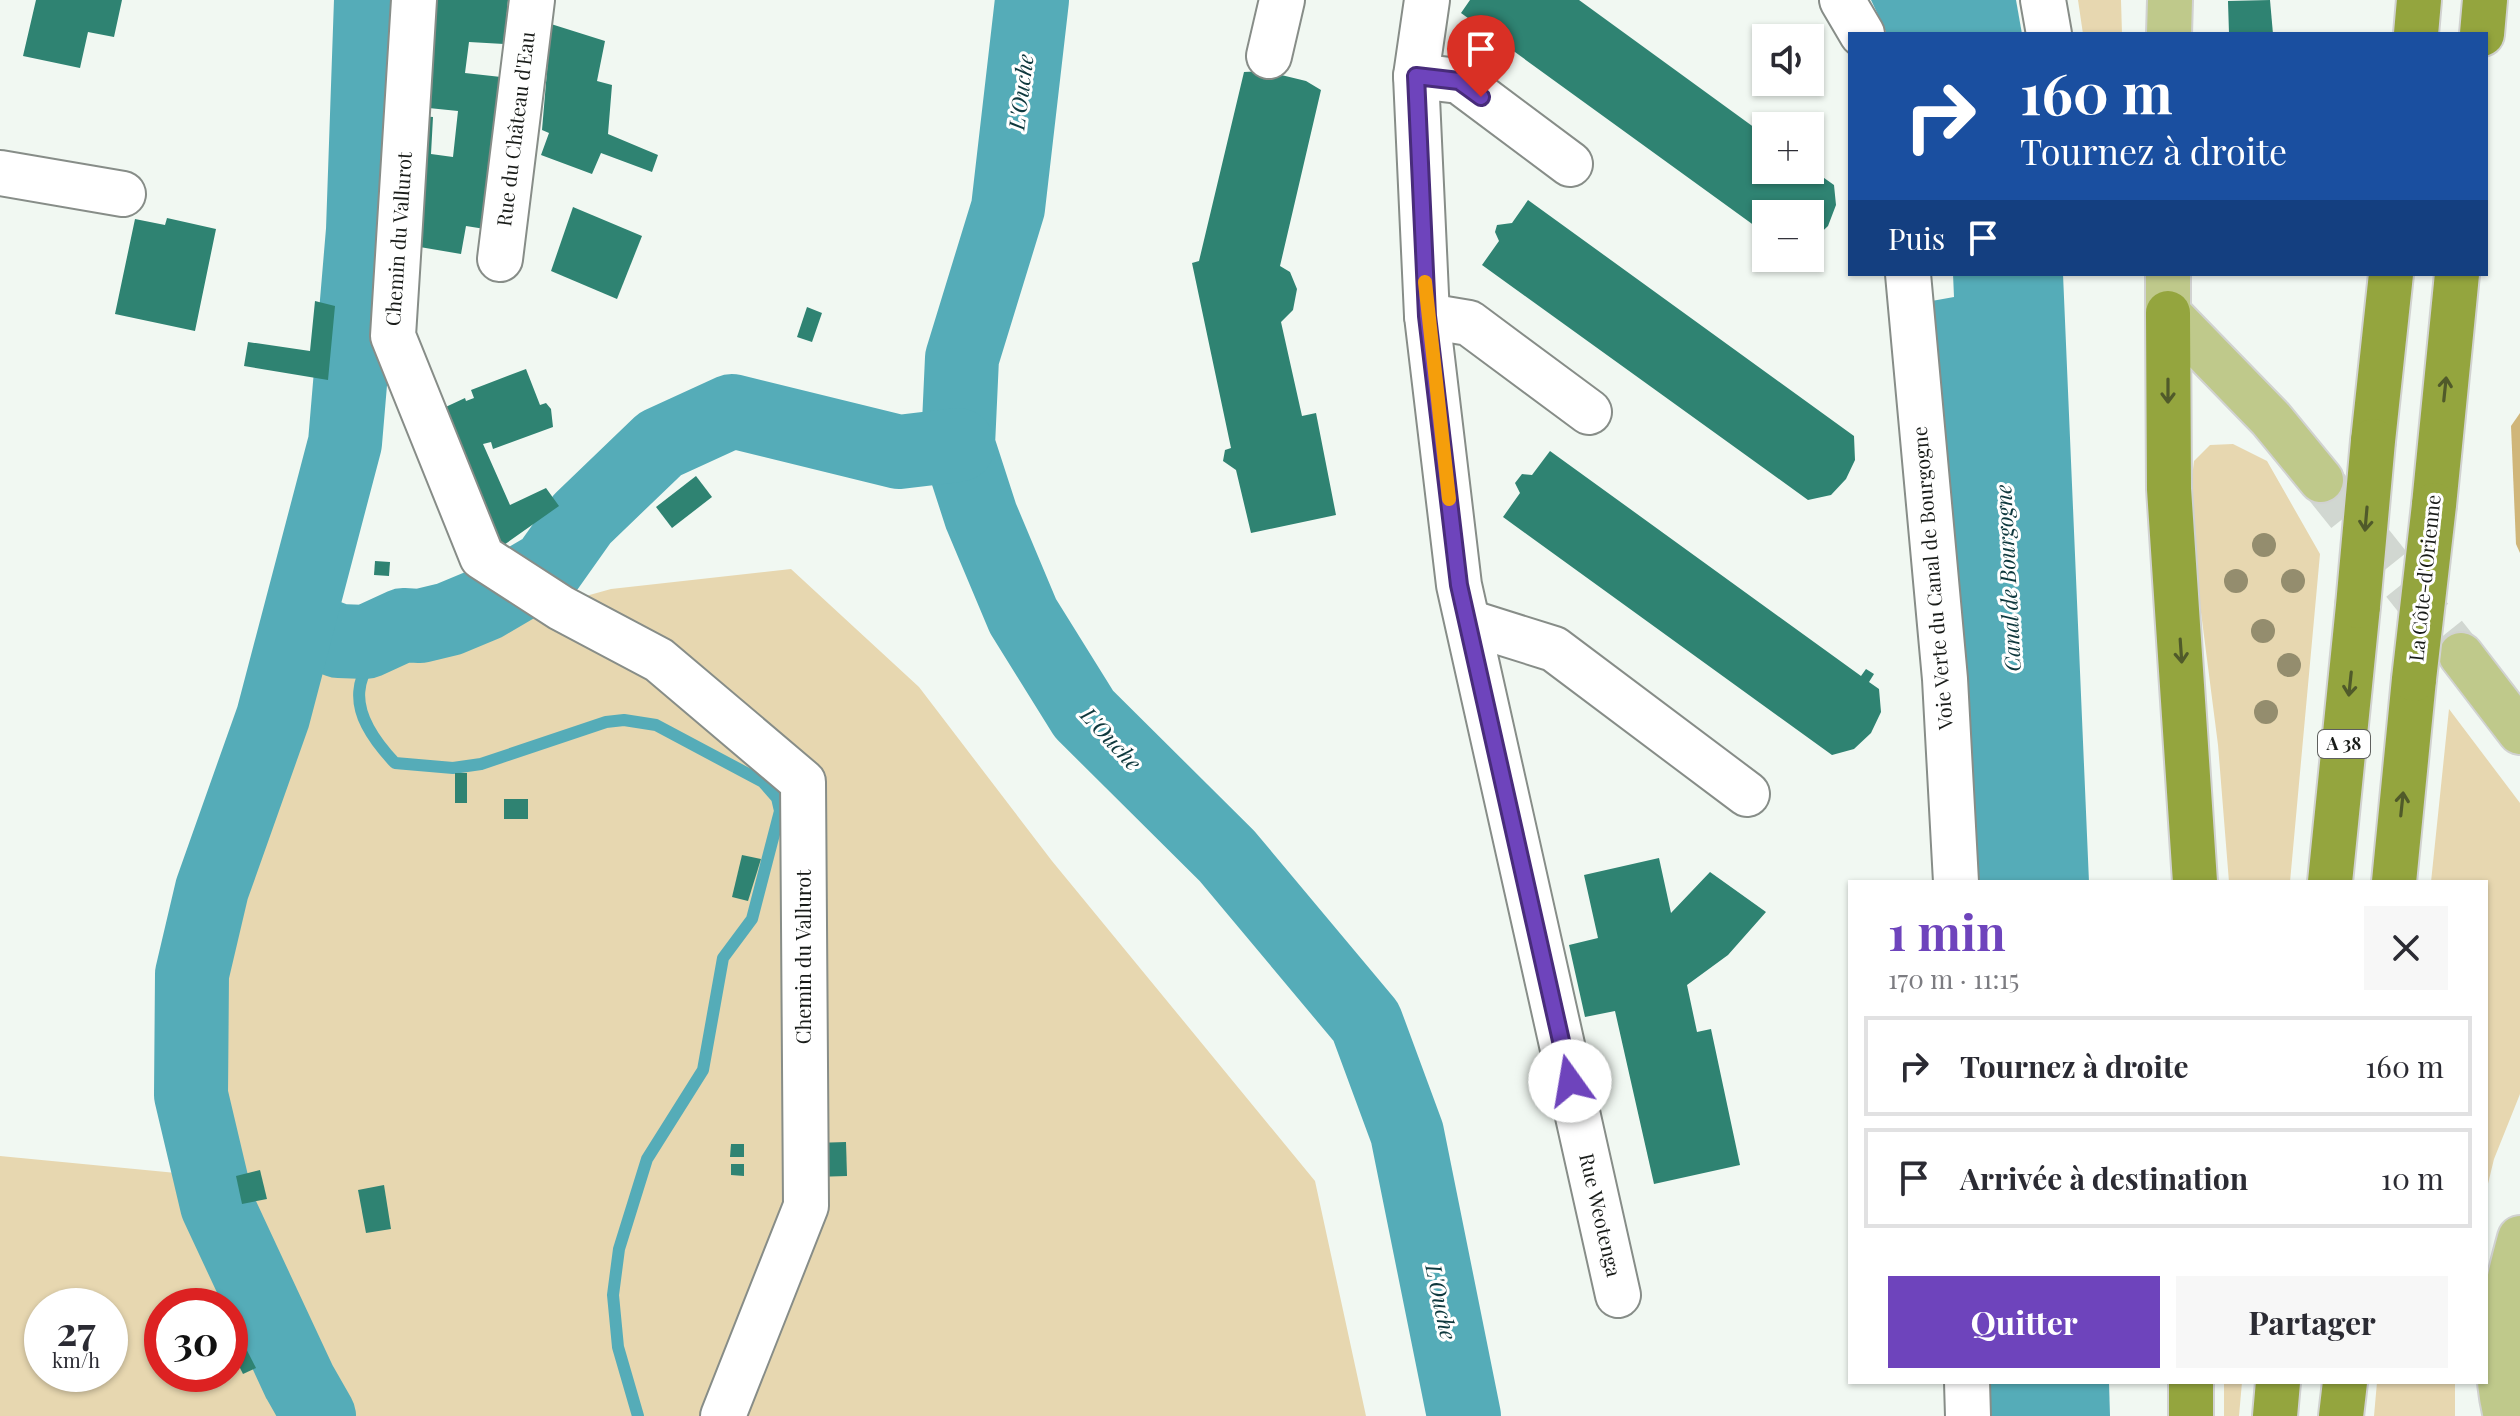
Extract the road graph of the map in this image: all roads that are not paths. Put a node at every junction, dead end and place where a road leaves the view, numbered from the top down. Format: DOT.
graph roads {
  1 [pos="414,0"];
  2 [pos="532,0"];
  3 [pos="1282,0"];
  4 [pos="1427,0"];
  5 [pos="1842,0"];
  6 [pos="2043,0"];
  7 [pos="2170,0"];
  8 [pos="2419,0"];
  9 [pos="2485,0"];
  10 [pos="1861,32"];
  11 [pos="2049,32"];
  12 [pos="2169,32"];
  13 [pos="2416,32"];
  14 [pos="2482,32"];
  15 [pos="1269,56"];
  16 [pos="1416,76"];
  17 [pos="1570,164"];
  18 [pos="0,173"];
  19 [pos="123,194"];
  20 [pos="500,259"];
  21 [pos="1908,276"];
  22 [pos="2391,276"];
  23 [pos="2457,276"];
  24 [pos="2168,294"];
  25 [pos="1427,316"];
  26 [pos="1589,412"];
  27 [pos="2321,480"];
  28 [pos="1468,622"];
  29 [pos="2461,655"];
  30 [pos="2520,732"];
  31 [pos="1747,794"];
  32 [pos="1956,880"];
  33 [pos="2195,880"];
  34 [pos="2330,880"];
  35 [pos="2394,880"];
  36 [pos="2520,1238"];
  37 [pos="1618,1295"];
  38 [pos="1967,1384"];
  39 [pos="2191,1384"];
  40 [pos="2278,1384"];
  41 [pos="2345,1384"];
  42 [pos="723,1416"];
  43 [pos="1968,1416"];
  44 [pos="2191,1416"];
  45 [pos="2275,1416"];
  46 [pos="2341,1416"];
  47 [pos="2506,1416"];
  1 -- 42 [label="street, Chemin du Vallurot"];
  2 -- 20 [label="street, Rue du Château d'Eau"];
  3 -- 15 [label="street"];
  4 -- 16 [label="street, Rue Weotenga"];
  5 -- 10 [label="street"];
  6 -- 11 [label="street"];
  7 -- 12 [label="main road"];
  8 -- 13 [label="highway"];
  9 -- 14 [label="highway"];
  16 -- 17 [label="street"];
  16 -- 25 [label="street, Rue Weotenga"];
  18 -- 19 [label="street"];
  21 -- 32 [label="street, Voie Verte du Canal de Bourgogne"];
  22 -- 34 [label="highway, A 38, one-way, bridge"];
  35 -- 23 [label="highway, La Côte-d'Orienne, one-way, bridge"];
  24 -- 27 [label="main road"];
  24 -- 33 [label="highway, one-way"];
  25 -- 26 [label="street"];
  25 -- 28 [label="street, Rue Weotenga"];
  28 -- 31 [label="street"];
  28 -- 37 [label="street, Rue Weotenga"];
  29 -- 30 [label="main road"];
  36 -- 47 [label="main road"];
  38 -- 43 [label="street"];
  39 -- 44 [label="highway"];
  40 -- 45 [label="highway"];
  41 -- 46 [label="highway"];
}
